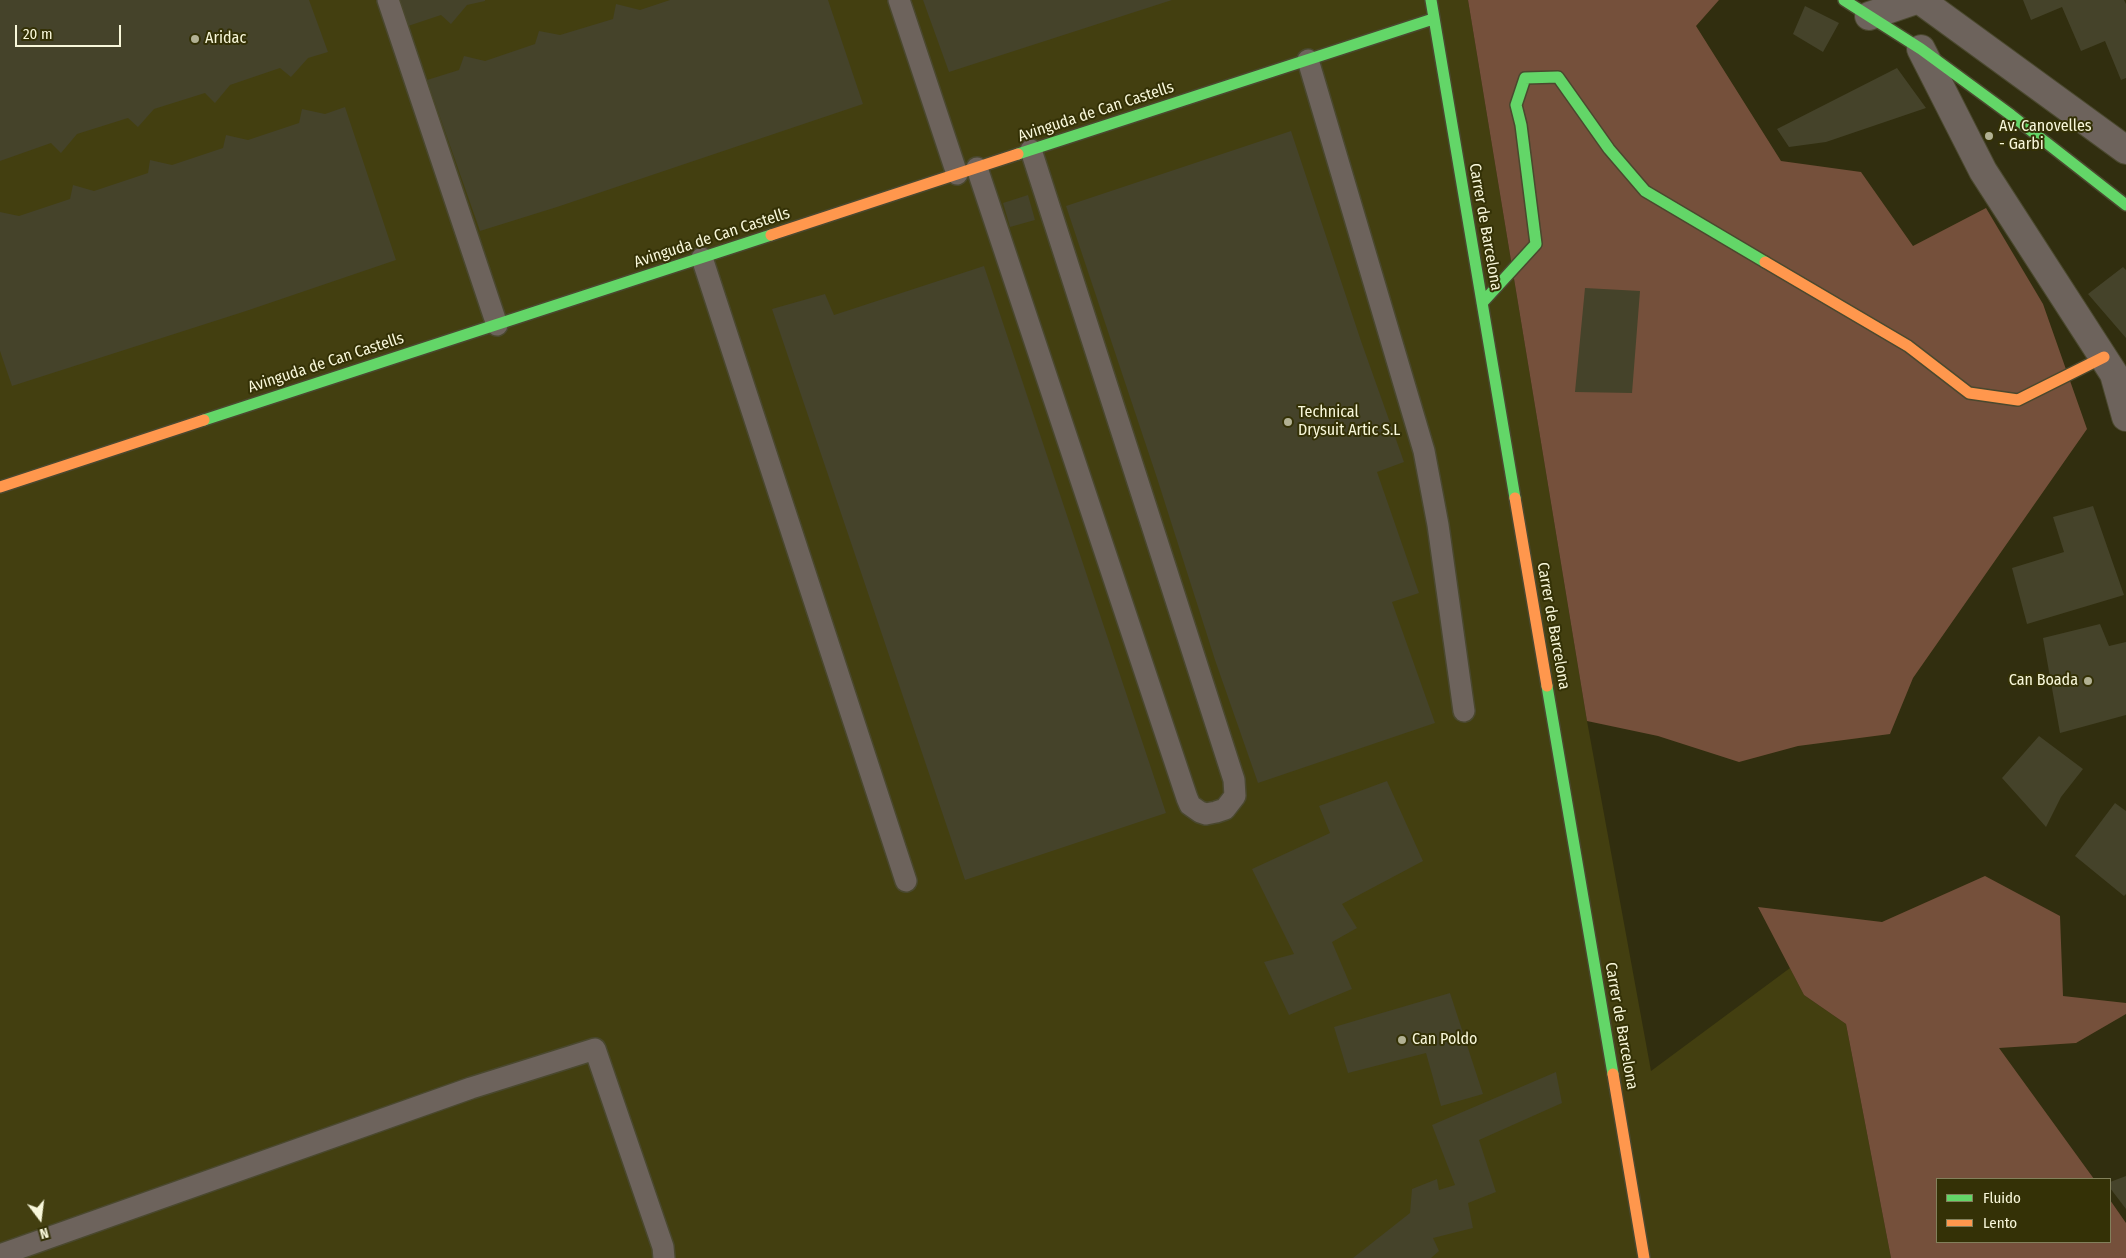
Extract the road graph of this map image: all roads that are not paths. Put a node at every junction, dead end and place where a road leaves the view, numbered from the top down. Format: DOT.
graph roads {
  1 [pos="388,0"];
  2 [pos="899,0"];
  3 [pos="1431,0"];
  4 [pos="1844,0"];
  5 [pos="1916,0"];
  6 [pos="1920,0"];
  7 [pos="1869,16"];
  8 [pos="1433,19"];
  9 [pos="1921,49"];
  10 [pos="1308,60"];
  11 [pos="1031,150"];
  12 [pos="2126,150"];
  13 [pos="967,171"];
  14 [pos="2126,205"];
  15 [pos="702,258"];
  16 [pos="1482,303"];
  17 [pos="497,324"];
  18 [pos="2104,357"];
  19 [pos="2126,417"];
  20 [pos="0,487"];
  21 [pos="1464,711"];
  22 [pos="906,881"];
  23 [pos="0,1255"];
  24 [pos="664,1258"];
  25 [pos="1644,1258"];
  1 -- 17 [label="lane"];
  2 -- 13 [label="lane"];
  3 -- 8 [label="street, Carrer de Barcelona"];
  4 -- 7 [label="street"];
  5 -- 7 [label="street"];
  6 -- 12 [label="street"];
  7 -- 9 [label="street"];
  8 -- 10 [label="street, Avinguda de Can Castells"];
  8 -- 16 [label="street, Carrer de Barcelona"];
  9 -- 14 [label="street"];
  9 -- 18 [label="street"];
  10 -- 11 [label="street, Avinguda de Can Castells"];
  10 -- 21 [label="lane"];
  11 -- 13 [label="street, Avinguda de Can Castells"];
  11 -- 13 [label="lane"];
  13 -- 15 [label="street, Avinguda de Can Castells"];
  15 -- 17 [label="street, Avinguda de Can Castells"];
  15 -- 22 [label="lane"];
  16 -- 18 [label="street"];
  16 -- 25 [label="street, Carrer de Barcelona"];
  17 -- 20 [label="street, Avinguda de Can Castells"];
  18 -- 19 [label="street"];
  23 -- 24 [label="lane"];
}
